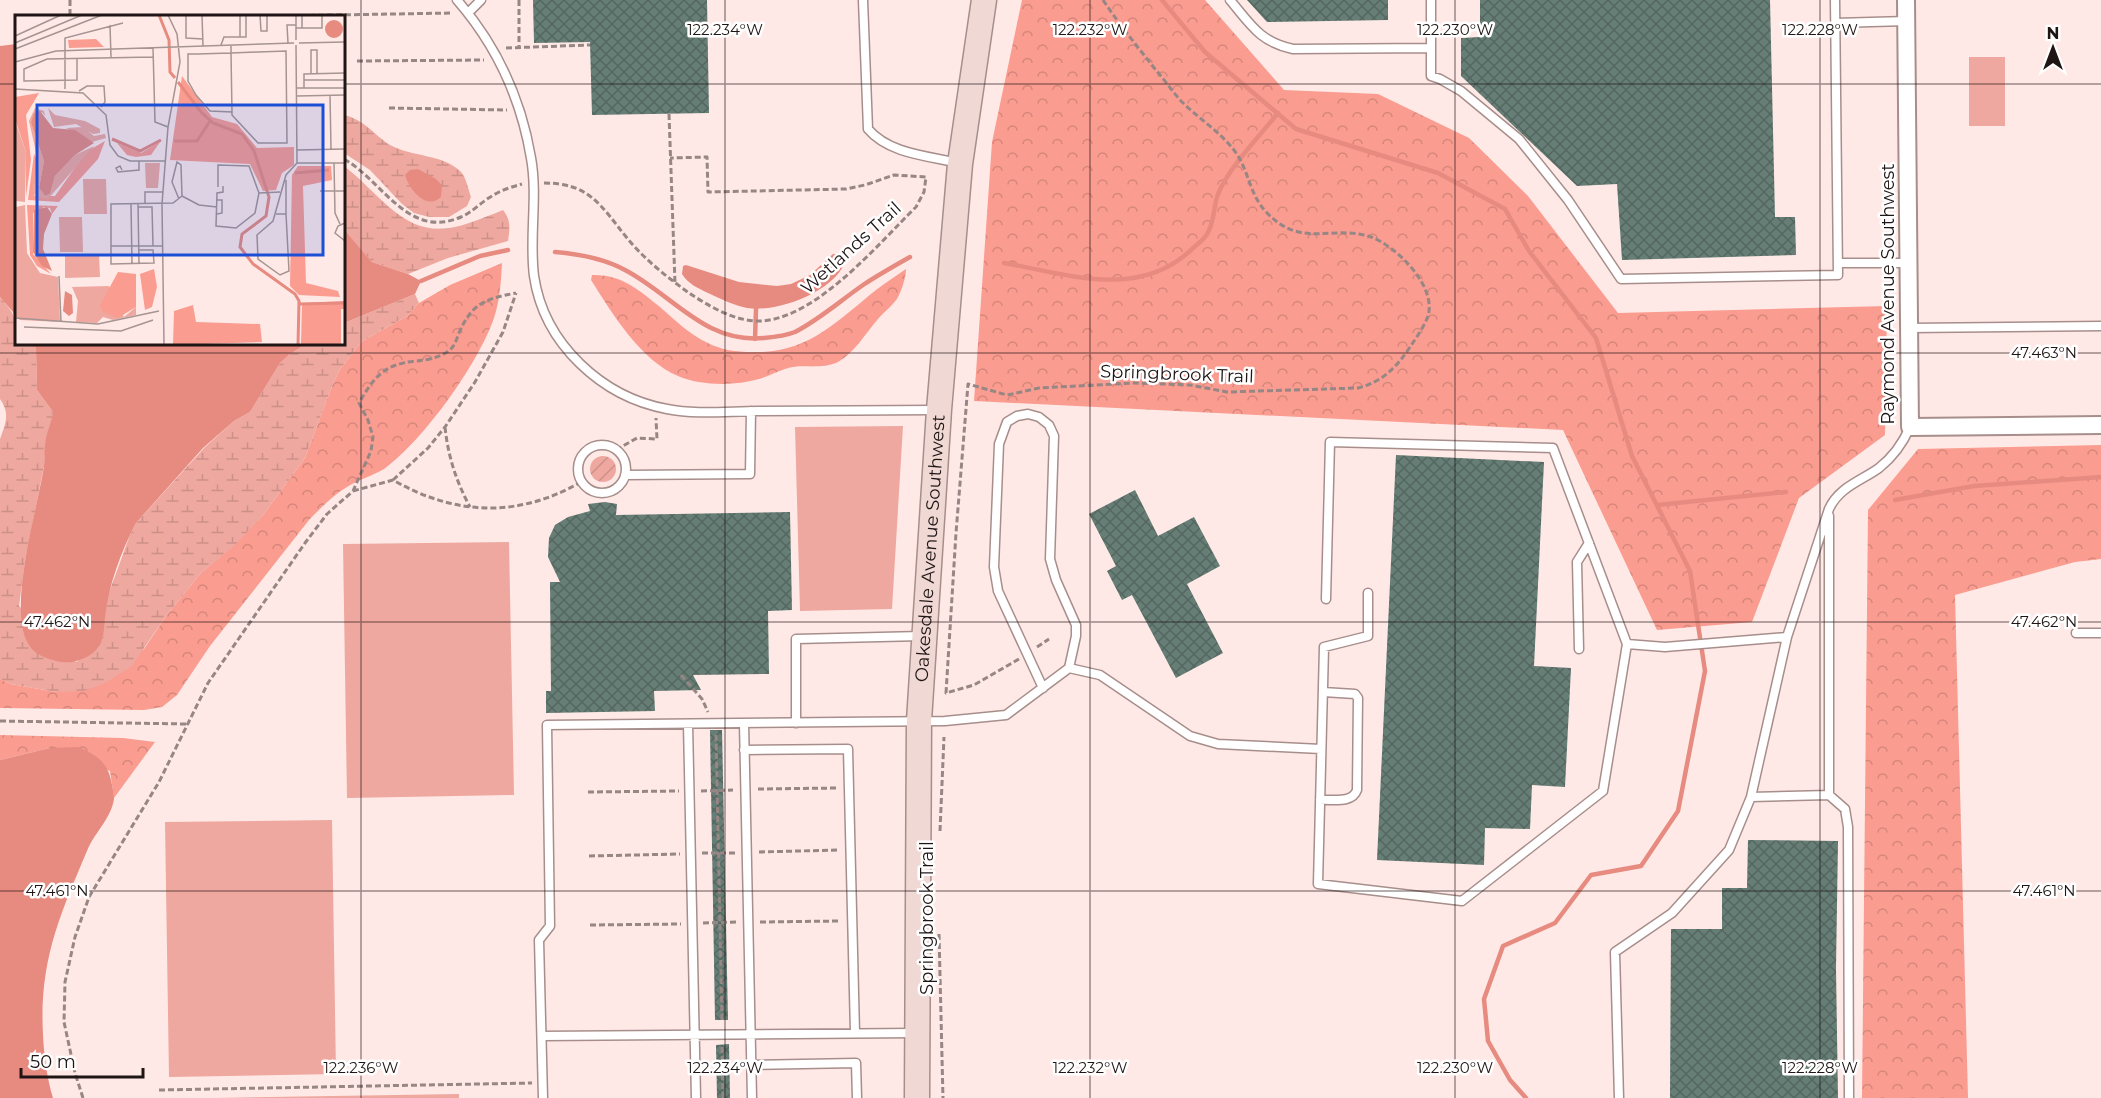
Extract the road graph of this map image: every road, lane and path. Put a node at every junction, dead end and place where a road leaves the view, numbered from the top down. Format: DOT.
graph roads {
  1 [pos="457,0"];
  2 [pos="481,0"];
  3 [pos="519,0"];
  4 [pos="863,0"];
  5 [pos="984,0"];
  6 [pos="1103,0"];
  7 [pos="1230,0"];
  8 [pos="1431,0"];
  9 [pos="1835,0"];
  10 [pos="1906,0"];
  11 [pos="468,13"];
  12 [pos="338,15"];
  13 [pos="1907,21"];
  14 [pos="1835,23"];
  15 [pos="590,45"];
  16 [pos="519,46"];
  17 [pos="507,47"];
  18 [pos="1431,48"];
  19 [pos="483,60"];
  20 [pos="357,61"];
  21 [pos="389,108"];
  22 [pos="520,110"];
  23 [pos="669,114"];
  24 [pos="670,158"];
  25 [pos="345,160"];
  26 [pos="960,164"];
  27 [pos="534,183"];
  28 [pos="1909,262"];
  29 [pos="1838,263"];
  30 [pos="675,283"];
  31 [pos="2101,326"];
  32 [pos="1909,328"];
  33 [pos="939,410"];
  34 [pos="751,411"];
  35 [pos="656,416"];
  36 [pos="2101,425"];
  37 [pos="445,427"];
  38 [pos="1910,427"];
  39 [pos="616,450"];
  40 [pos="625,475"];
  41 [pos="393,480"];
  42 [pos="581,482"];
  43 [pos="353,491"];
  44 [pos="470,507"];
  45 [pos="1830,509"];
  46 [pos="1589,543"];
  47 [pos="1368,593"];
  48 [pos="1326,599"];
  49 [pos="2076,633"];
  50 [pos="2101,633"];
  51 [pos="925,636"];
  52 [pos="1787,637"];
  53 [pos="1049,639"];
  54 [pos="1627,644"];
  55 [pos="1579,649"];
  56 [pos="1027,654"];
  57 [pos="1069,668"];
  58 [pos="681,675"];
  59 [pos="1043,688"];
  60 [pos="1323,692"];
  61 [pos="0,721"];
  62 [pos="919,721"];
  63 [pos="744,723"];
  64 [pos="796,723"];
  65 [pos="187,724"];
  66 [pos="688,724"];
  67 [pos="714,724"];
  68 [pos="944,737"];
  69 [pos="1321,749"];
  70 [pos="744,750"];
  71 [pos="849,788"];
  72 [pos="717,790"];
  73 [pos="745,790"];
  74 [pos="690,791"];
  75 [pos="588,792"];
  76 [pos="1829,795"];
  77 [pos="1751,797"];
  78 [pos="1320,800"];
  79 [pos="940,842"];
  80 [pos="850,850"];
  81 [pos="747,852"];
  82 [pos="718,853"];
  83 [pos="691,854"];
  84 [pos="589,856"];
  85 [pos="852,920"];
  86 [pos="748,922"];
  87 [pos="693,923"];
  88 [pos="720,923"];
  89 [pos="590,925"];
  90 [pos="939,930"];
  91 [pos="855,1033"];
  92 [pos="916,1033"];
  93 [pos="722,1034"];
  94 [pos="750,1034"];
  95 [pos="695,1035"];
  96 [pos="542,1036"];
  97 [pos="751,1065"];
  98 [pos="543,1082"];
  99 [pos="159,1090"];
  100 [pos="83,1098"];
  101 [pos="543,1098"];
  102 [pos="696,1098"];
  103 [pos="723,1098"];
  104 [pos="752,1098"];
  105 [pos="856,1098"];
  106 [pos="917,1098"];
  107 [pos="943,1098"];
  108 [pos="1619,1098"];
  109 [pos="1849,1098"];
  1 -- 11 [label="lane"];
  2 -- 11 [label="lane"];
  3 -- 16 [label="path"];
  4 -- 26 [label="lane"];
  5 -- 26 [label="street, Oakesdale Avenue Southwest"];
  6 -- 56 [label="path, Springbrook Trail"];
  7 -- 18 [label="lane"];
  8 -- 18 [label="lane"];
  9 -- 14 [label="lane"];
  10 -- 13 [label="street, Raymond Avenue Southwest"];
  11 -- 12 [label="path"];
  11 -- 22 [label="lane"];
  13 -- 14 [label="lane"];
  13 -- 28 [label="street, Raymond Avenue Southwest"];
  14 -- 29 [label="lane"];
  15 -- 16 [label="path"];
  16 -- 17 [label="path"];
  18 -- 29 [label="lane"];
  19 -- 20 [label="path"];
  21 -- 22 [label="path"];
  22 -- 27 [label="lane"];
  23 -- 24 [label="path"];
  24 -- 30 [label="path"];
  24 -- 30 [label="path, Wetlands Trail"];
  25 -- 27 [label="path, Wetlands Trail"];
  26 -- 33 [label="street, Oakesdale Avenue Southwest"];
  27 -- 30 [label="path, Wetlands Trail"];
  27 -- 34 [label="lane"];
  28 -- 29 [label="lane"];
  28 -- 32 [label="street, Raymond Avenue Southwest"];
  31 -- 32 [label="lane"];
  32 -- 38 [label="street, Raymond Avenue Southwest"];
  33 -- 34 [label="lane"];
  33 -- 51 [label="street, Oakesdale Avenue Southwest"];
  34 -- 40 [label="lane"];
  35 -- 39 [label="path"];
  36 -- 38 [label="street"];
  37 -- 41 [label="path"];
  37 -- 43 [label="path"];
  37 -- 44 [label="path"];
  38 -- 45 [label="lane, Raymond Avenue Southwest"];
  39 -- 40 [label="lane"];
  39 -- 42 [label="lane"];
  40 -- 42 [label="lane"];
  41 -- 43 [label="path"];
  41 -- 44 [label="path"];
  42 -- 44 [label="path"];
  43 -- 65 [label="path"];
  45 -- 52 [label="lane, Raymond Avenue Southwest"];
  45 -- 76 [label="lane"];
  46 -- 48 [label="lane"];
  46 -- 54 [label="lane"];
  46 -- 55 [label="lane"];
  47 -- 60 [label="lane"];
  49 -- 50 [label="lane"];
  51 -- 62 [label="street, Oakesdale Avenue Southwest"];
  51 -- 64 [label="lane"];
  52 -- 54 [label="lane"];
  52 -- 77 [label="lane, Raymond Avenue Southwest"];
  53 -- 56 [label="path"];
  54 -- 78 [label="lane"];
  56 -- 57 [label="lane"];
  56 -- 59 [label="lane"];
  57 -- 59 [label="lane"];
  57 -- 69 [label="lane"];
  58 -- 67 [label="path"];
  59 -- 62 [label="lane"];
  60 -- 69 [label="lane"];
  60 -- 78 [label="lane"];
  61 -- 65 [label="path"];
  62 -- 64 [label="lane"];
  62 -- 92 [label="street, Oakesdale Avenue Southwest"];
  63 -- 64 [label="lane"];
  63 -- 67 [label="lane"];
  63 -- 70 [label="lane"];
  65 -- 100 [label="path"];
  66 -- 67 [label="lane"];
  66 -- 74 [label="lane"];
  66 -- 96 [label="lane"];
  67 -- 72 [label="path"];
  68 -- 79 [label="path, Springbrook Trail"];
  69 -- 78 [label="lane"];
  70 -- 71 [label="lane"];
  70 -- 73 [label="lane"];
  71 -- 73 [label="path"];
  71 -- 80 [label="lane"];
  72 -- 73 [label="path"];
  72 -- 74 [label="path"];
  72 -- 82 [label="path"];
  73 -- 81 [label="lane"];
  74 -- 75 [label="path"];
  74 -- 83 [label="lane"];
  76 -- 77 [label="lane"];
  76 -- 109 [label="lane"];
  77 -- 108 [label="lane, Raymond Avenue Southwest"];
  80 -- 81 [label="path"];
  80 -- 85 [label="lane"];
  81 -- 82 [label="path"];
  81 -- 86 [label="lane"];
  82 -- 83 [label="path"];
  82 -- 88 [label="path"];
  83 -- 84 [label="path"];
  83 -- 87 [label="lane"];
  85 -- 86 [label="path"];
  85 -- 91 [label="lane"];
  86 -- 88 [label="path"];
  86 -- 94 [label="lane"];
  87 -- 88 [label="path"];
  87 -- 89 [label="path"];
  87 -- 95 [label="lane"];
  88 -- 93 [label="path"];
  90 -- 107 [label="path, Springbrook Trail"];
  91 -- 92 [label="lane"];
  91 -- 94 [label="lane"];
  92 -- 106 [label="street, Oakesdale Avenue Southwest"];
  93 -- 94 [label="lane"];
  93 -- 95 [label="lane"];
  93 -- 103 [label="path"];
  94 -- 97 [label="lane"];
  95 -- 96 [label="lane"];
  95 -- 102 [label="lane"];
  96 -- 98 [label="lane"];
  97 -- 104 [label="lane"];
  97 -- 105 [label="lane"];
  98 -- 99 [label="path"];
  98 -- 101 [label="lane"];
}
